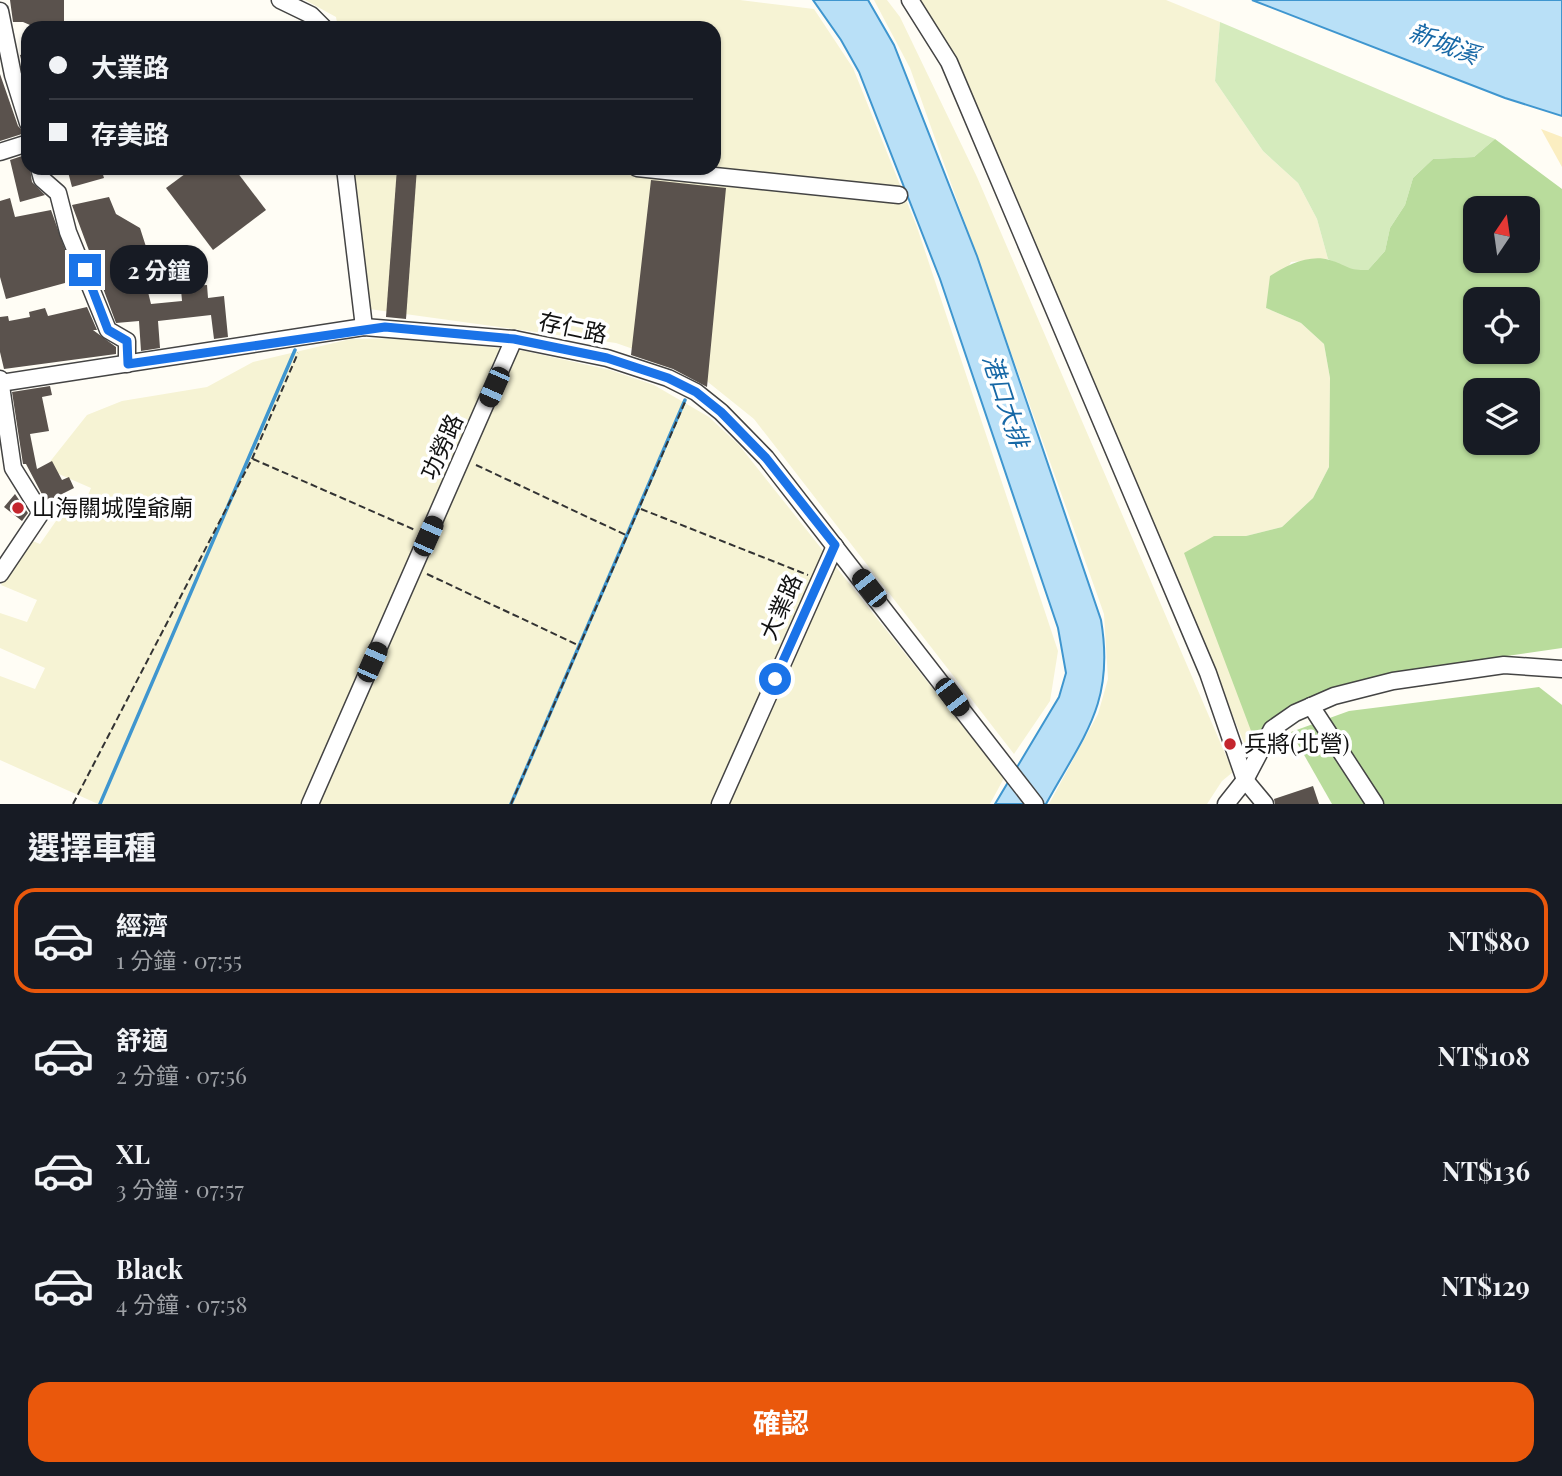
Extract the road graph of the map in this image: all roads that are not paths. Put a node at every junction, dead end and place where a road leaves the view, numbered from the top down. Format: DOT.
graph roads {
  1 [pos="279,0"];
  2 [pos="910,0"];
  3 [pos="0,11"];
  4 [pos="317,21"];
  5 [pos="21,101"];
  6 [pos="21,145"];
  7 [pos="0,152"];
  8 [pos="41,175"];
  9 [pos="346,175"];
  10 [pos="705,175"];
  11 [pos="899,195"];
  12 [pos="364,327"];
  13 [pos="514,339"];
  14 [pos="128,364"];
  15 [pos="0,382"];
  16 [pos="835,545"];
  17 [pos="0,574"];
  18 [pos="1562,669"];
  19 [pos="1311,706"];
  20 [pos="1245,780"];
  21 [pos="310,804"];
  22 [pos="720,804"];
  23 [pos="1035,804"];
  24 [pos="1226,804"];
  25 [pos="1265,804"];
  26 [pos="1375,804"];
  1 -- 4 [label="street"];
  2 -- 20 [label="street"];
  3 -- 5 [label="street"];
  6 -- 7 [label="street"];
  8 -- 14 [label="street"];
  9 -- 12 [label="street"];
  10 -- 11 [label="street"];
  12 -- 13 [label="street, 存仁路"];
  12 -- 14 [label="street, 存仁路"];
  13 -- 16 [label="street, 存仁路"];
  13 -- 21 [label="street, 功勞路"];
  14 -- 15 [label="street, 存仁路"];
  15 -- 17 [label="street"];
  16 -- 22 [label="street, 大業路"];
  16 -- 23 [label="street, 存仁路"];
  18 -- 19 [label="street"];
  19 -- 20 [label="street"];
  19 -- 26 [label="street"];
  20 -- 24 [label="street"];
  20 -- 25 [label="street"];
}
